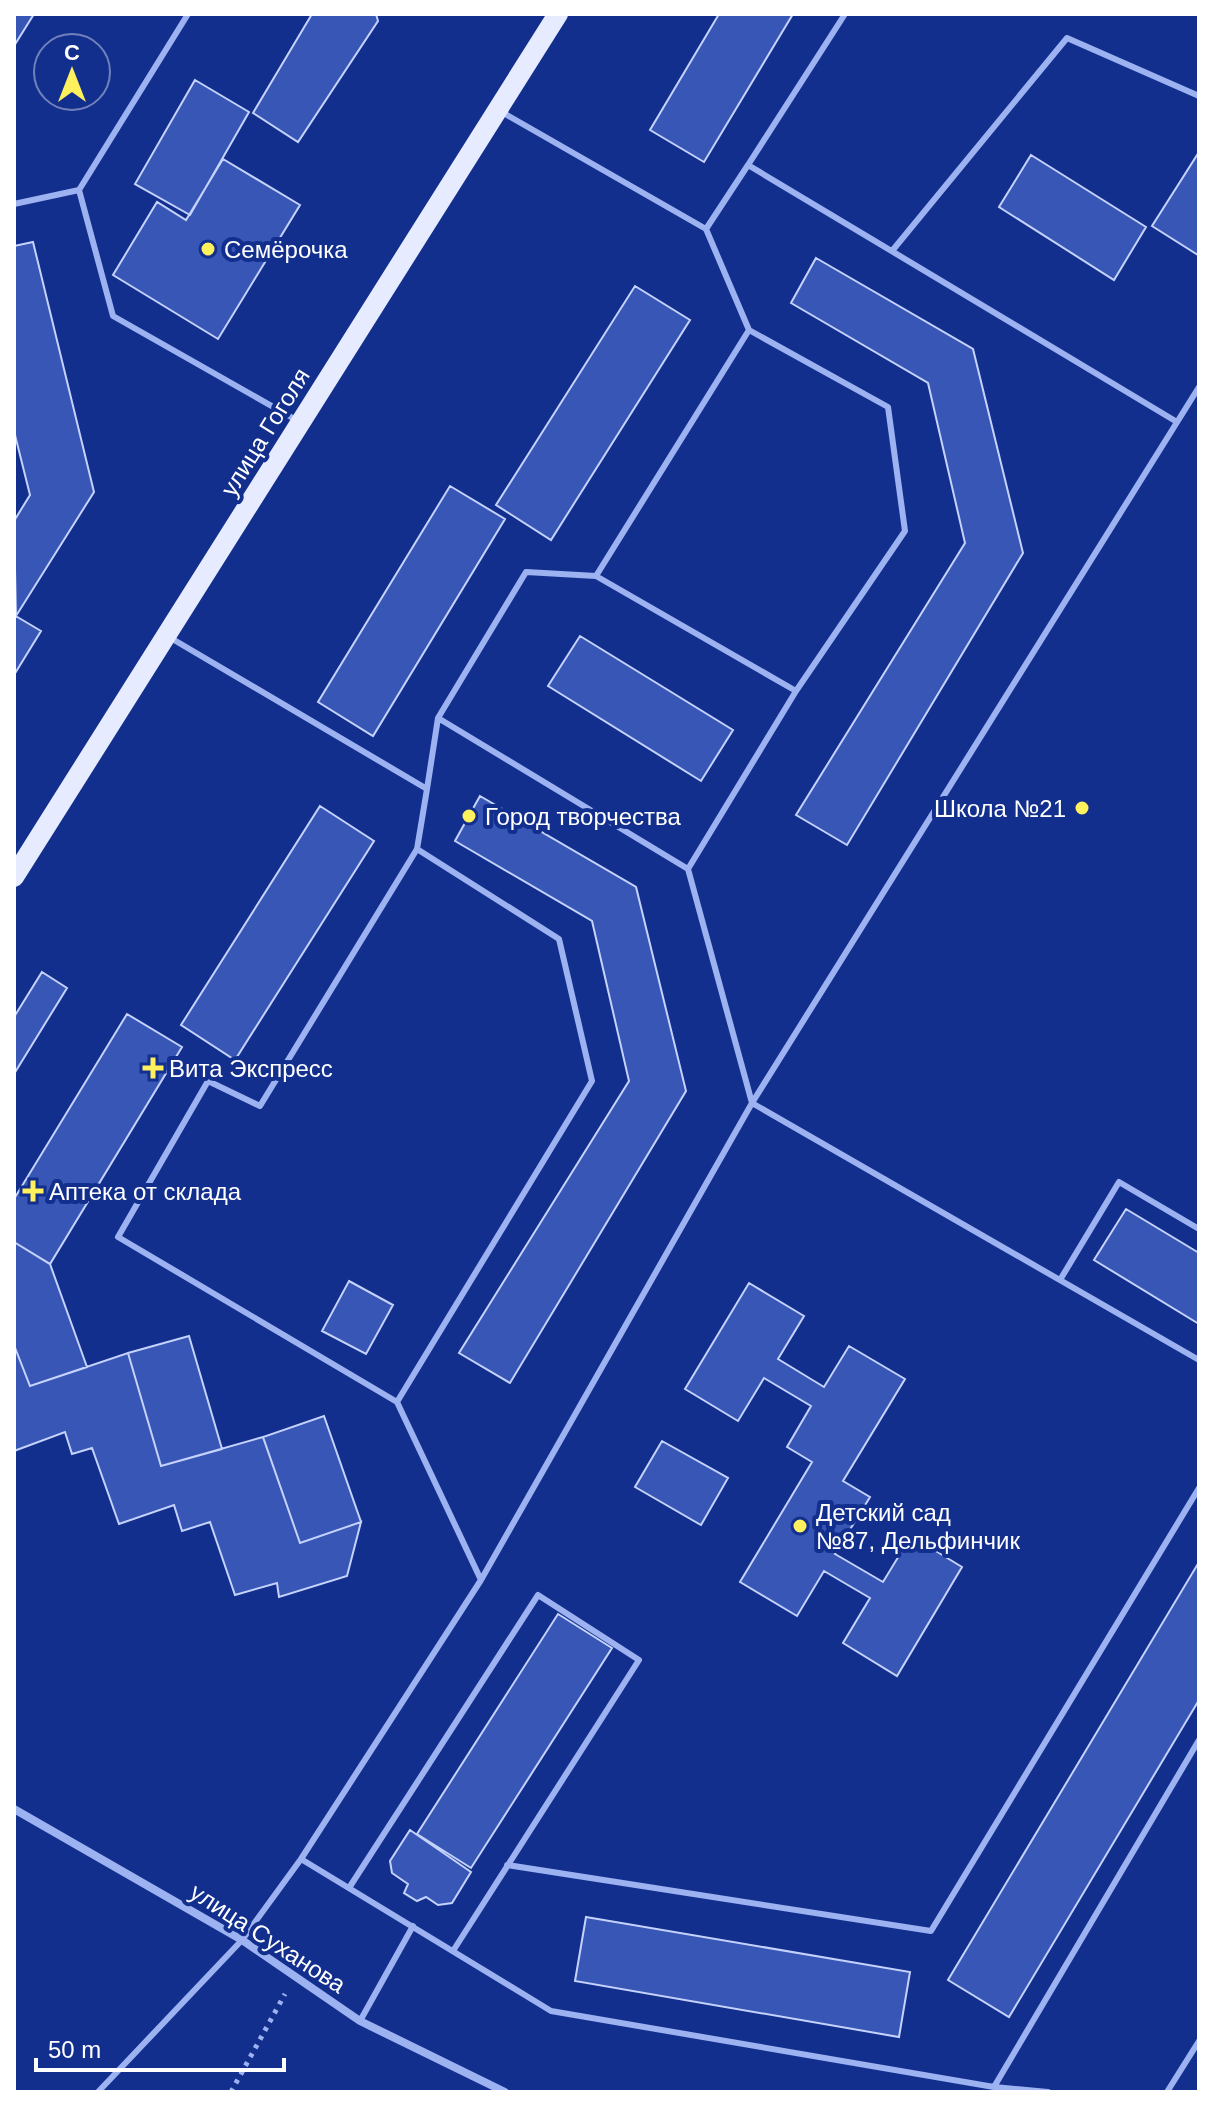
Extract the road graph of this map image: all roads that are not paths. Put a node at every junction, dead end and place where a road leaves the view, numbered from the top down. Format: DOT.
graph roads {
  1 [pos="188,14"];
  2 [pos="558,14"];
  3 [pos="845,14"];
  4 [pos="1199,96"];
  5 [pos="500,111"];
  6 [pos="748,165"];
  7 [pos="79,190"];
  8 [pos="14,204"];
  9 [pos="706,229"];
  10 [pos="892,251"];
  11 [pos="749,330"];
  12 [pos="1199,387"];
  13 [pos="1177,422"];
  14 [pos="301,423"];
  15 [pos="596,576"];
  16 [pos="168,636"];
  17 [pos="796,691"];
  18 [pos="438,718"];
  19 [pos="427,789"];
  20 [pos="417,849"];
  21 [pos="688,869"];
  22 [pos="14,877"];
  23 [pos="752,1103"];
  24 [pos="1199,1229"];
  25 [pos="1060,1280"];
  26 [pos="1199,1360"];
  27 [pos="397,1402"];
  28 [pos="1199,1488"];
  29 [pos="481,1580"];
  30 [pos="1199,1740"];
  31 [pos="14,1809"];
  32 [pos="301,1859"];
  33 [pos="507,1865"];
  34 [pos="349,1888"];
  35 [pos="413,1926"];
  36 [pos="242,1940"];
  37 [pos="453,1951"];
  38 [pos="360,2021"];
  39 [pos="1199,2041"];
  40 [pos="992,2090"];
  41 [pos="98,2092"];
  42 [pos="505,2092"];
  43 [pos="1048,2092"];
  44 [pos="1167,2092"];
  1 -- 7 [label="lane"];
  2 -- 5 [label="main road, улица Гоголя"];
  3 -- 6 [label="lane"];
  4 -- 10 [label="lane"];
  5 -- 9 [label="lane"];
  5 -- 14 [label="main road, улица Гоголя"];
  6 -- 9 [label="lane"];
  6 -- 10 [label="lane"];
  7 -- 8 [label="lane"];
  7 -- 14 [label="lane"];
  9 -- 11 [label="lane"];
  10 -- 13 [label="lane"];
  11 -- 15 [label="lane"];
  11 -- 17 [label="lane"];
  12 -- 13 [label="lane"];
  13 -- 23 [label="lane"];
  14 -- 16 [label="main road, улица Гоголя"];
  15 -- 17 [label="lane"];
  15 -- 18 [label="lane"];
  16 -- 19 [label="lane"];
  16 -- 22 [label="main road, улица Гоголя"];
  17 -- 21 [label="lane"];
  18 -- 19 [label="lane"];
  18 -- 21 [label="lane"];
  19 -- 20 [label="lane"];
  20 -- 27 [label="lane"];
  20 -- 27 [label="lane"];
  21 -- 23 [label="lane"];
  23 -- 25 [label="lane"];
  23 -- 29 [label="lane"];
  24 -- 25 [label="lane"];
  25 -- 26 [label="lane"];
  27 -- 29 [label="lane"];
  28 -- 33 [label="lane"];
  29 -- 32 [label="lane"];
  30 -- 40 [label="lane"];
  31 -- 36 [label="street, улица Суханова"];
  32 -- 34 [label="lane"];
  32 -- 36 [label="lane"];
  33 -- 34 [label="lane"];
  33 -- 37 [label="lane"];
  34 -- 35 [label="lane"];
  35 -- 37 [label="lane"];
  35 -- 38 [label="lane"];
  36 -- 38 [label="street, улица Суханова"];
  36 -- 41 [label="lane"];
  37 -- 40 [label="lane"];
  38 -- 42 [label="street, улица Суханова"];
  39 -- 44 [label="lane"];
  40 -- 43 [label="lane"];
}
